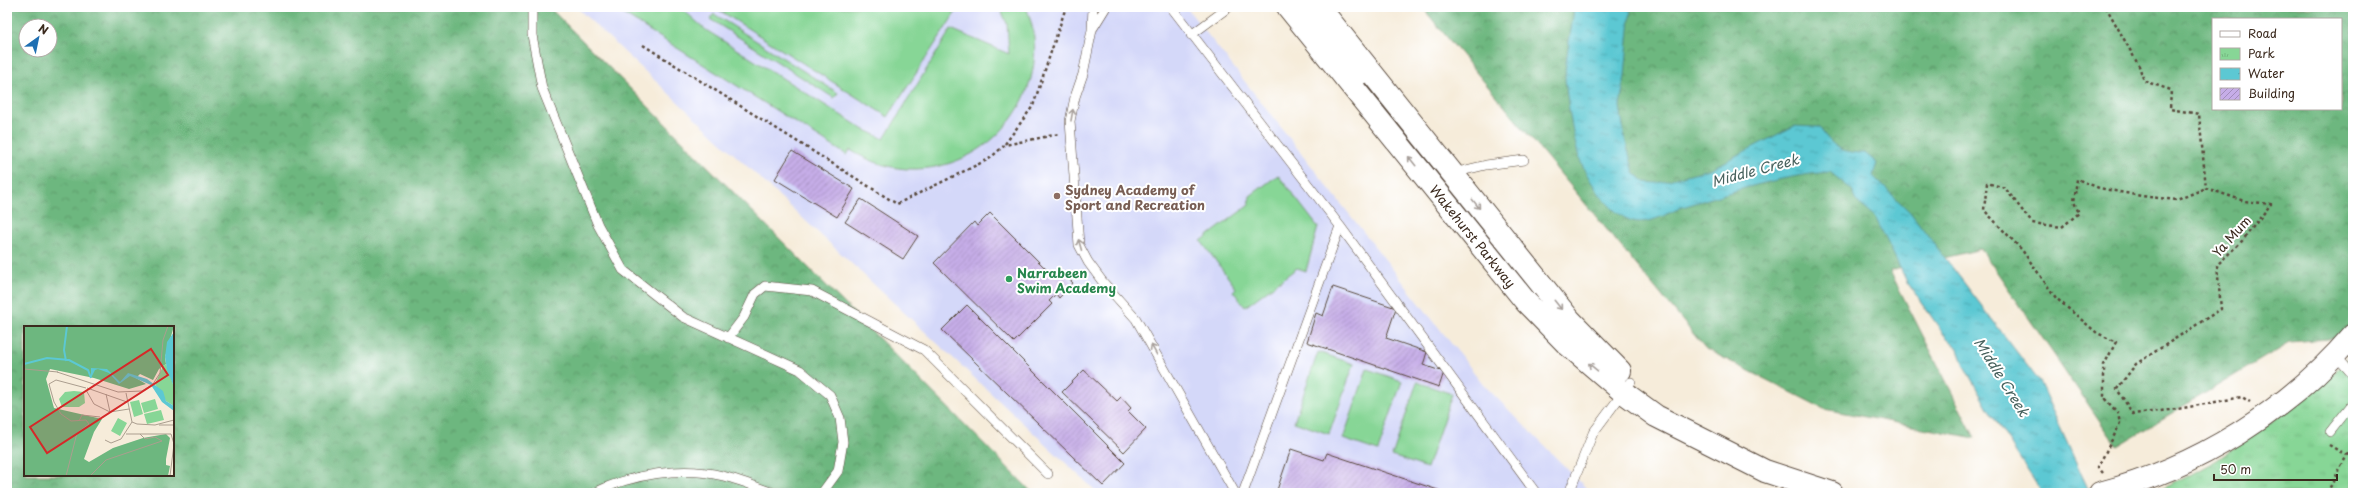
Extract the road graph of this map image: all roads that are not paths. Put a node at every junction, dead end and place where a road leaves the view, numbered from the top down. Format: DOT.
graph roads {
  1 [pos="532,7"];
  2 [pos="1093,7"];
  3 [pos="1106,7"];
  4 [pos="1171,7"];
  5 [pos="1229,7"];
  6 [pos="1288,7"];
  7 [pos="1302,7"];
  8 [pos="1319,7"];
  9 [pos="1092,30"];
  10 [pos="1191,35"];
  11 [pos="1434,151"];
  12 [pos="1524,160"];
  13 [pos="1452,174"];
  14 [pos="1340,226"];
  15 [pos="2353,335"];
  16 [pos="728,338"];
  17 [pos="2336,356"];
  18 [pos="2353,375"];
  19 [pos="1627,387"];
  20 [pos="2353,403"];
  21 [pos="2330,432"];
  22 [pos="1048,474"];
  23 [pos="2108,491"];
  24 [pos="594,493"];
  25 [pos="773,493"];
  26 [pos="822,493"];
  27 [pos="1234,493"];
  28 [pos="1243,493"];
  29 [pos="1536,493"];
  30 [pos="1569,493"];
  31 [pos="1832,493"];
  1 -- 16 [label="lane"];
  2 -- 9 [label="lane"];
  3 -- 9 [label="lane"];
  4 -- 10 [label="lane"];
  5 -- 10 [label="lane"];
  19 -- 6 [label="main road, Wakehurst Parkway, one-way"];
  7 -- 11 [label="street"];
  8 -- 11 [label="main road, Wakehurst Parkway"];
  27 -- 9 [label="lane, one-way"];
  10 -- 14 [label="lane"];
  11 -- 13 [label="main road, Wakehurst Parkway"];
  12 -- 13 [label="lane"];
  13 -- 19 [label="main road, Wakehurst Parkway, one-way"];
  14 -- 28 [label="lane"];
  14 -- 29 [label="lane"];
  15 -- 17 [label="main road"];
  16 -- 22 [label="lane"];
  16 -- 26 [label="lane"];
  17 -- 18 [label="lane"];
  17 -- 23 [label="main road"];
  19 -- 30 [label="lane"];
  19 -- 31 [label="main road, Wakehurst Parkway"];
  20 -- 21 [label="lane"];
  24 -- 25 [label="lane"];
}
